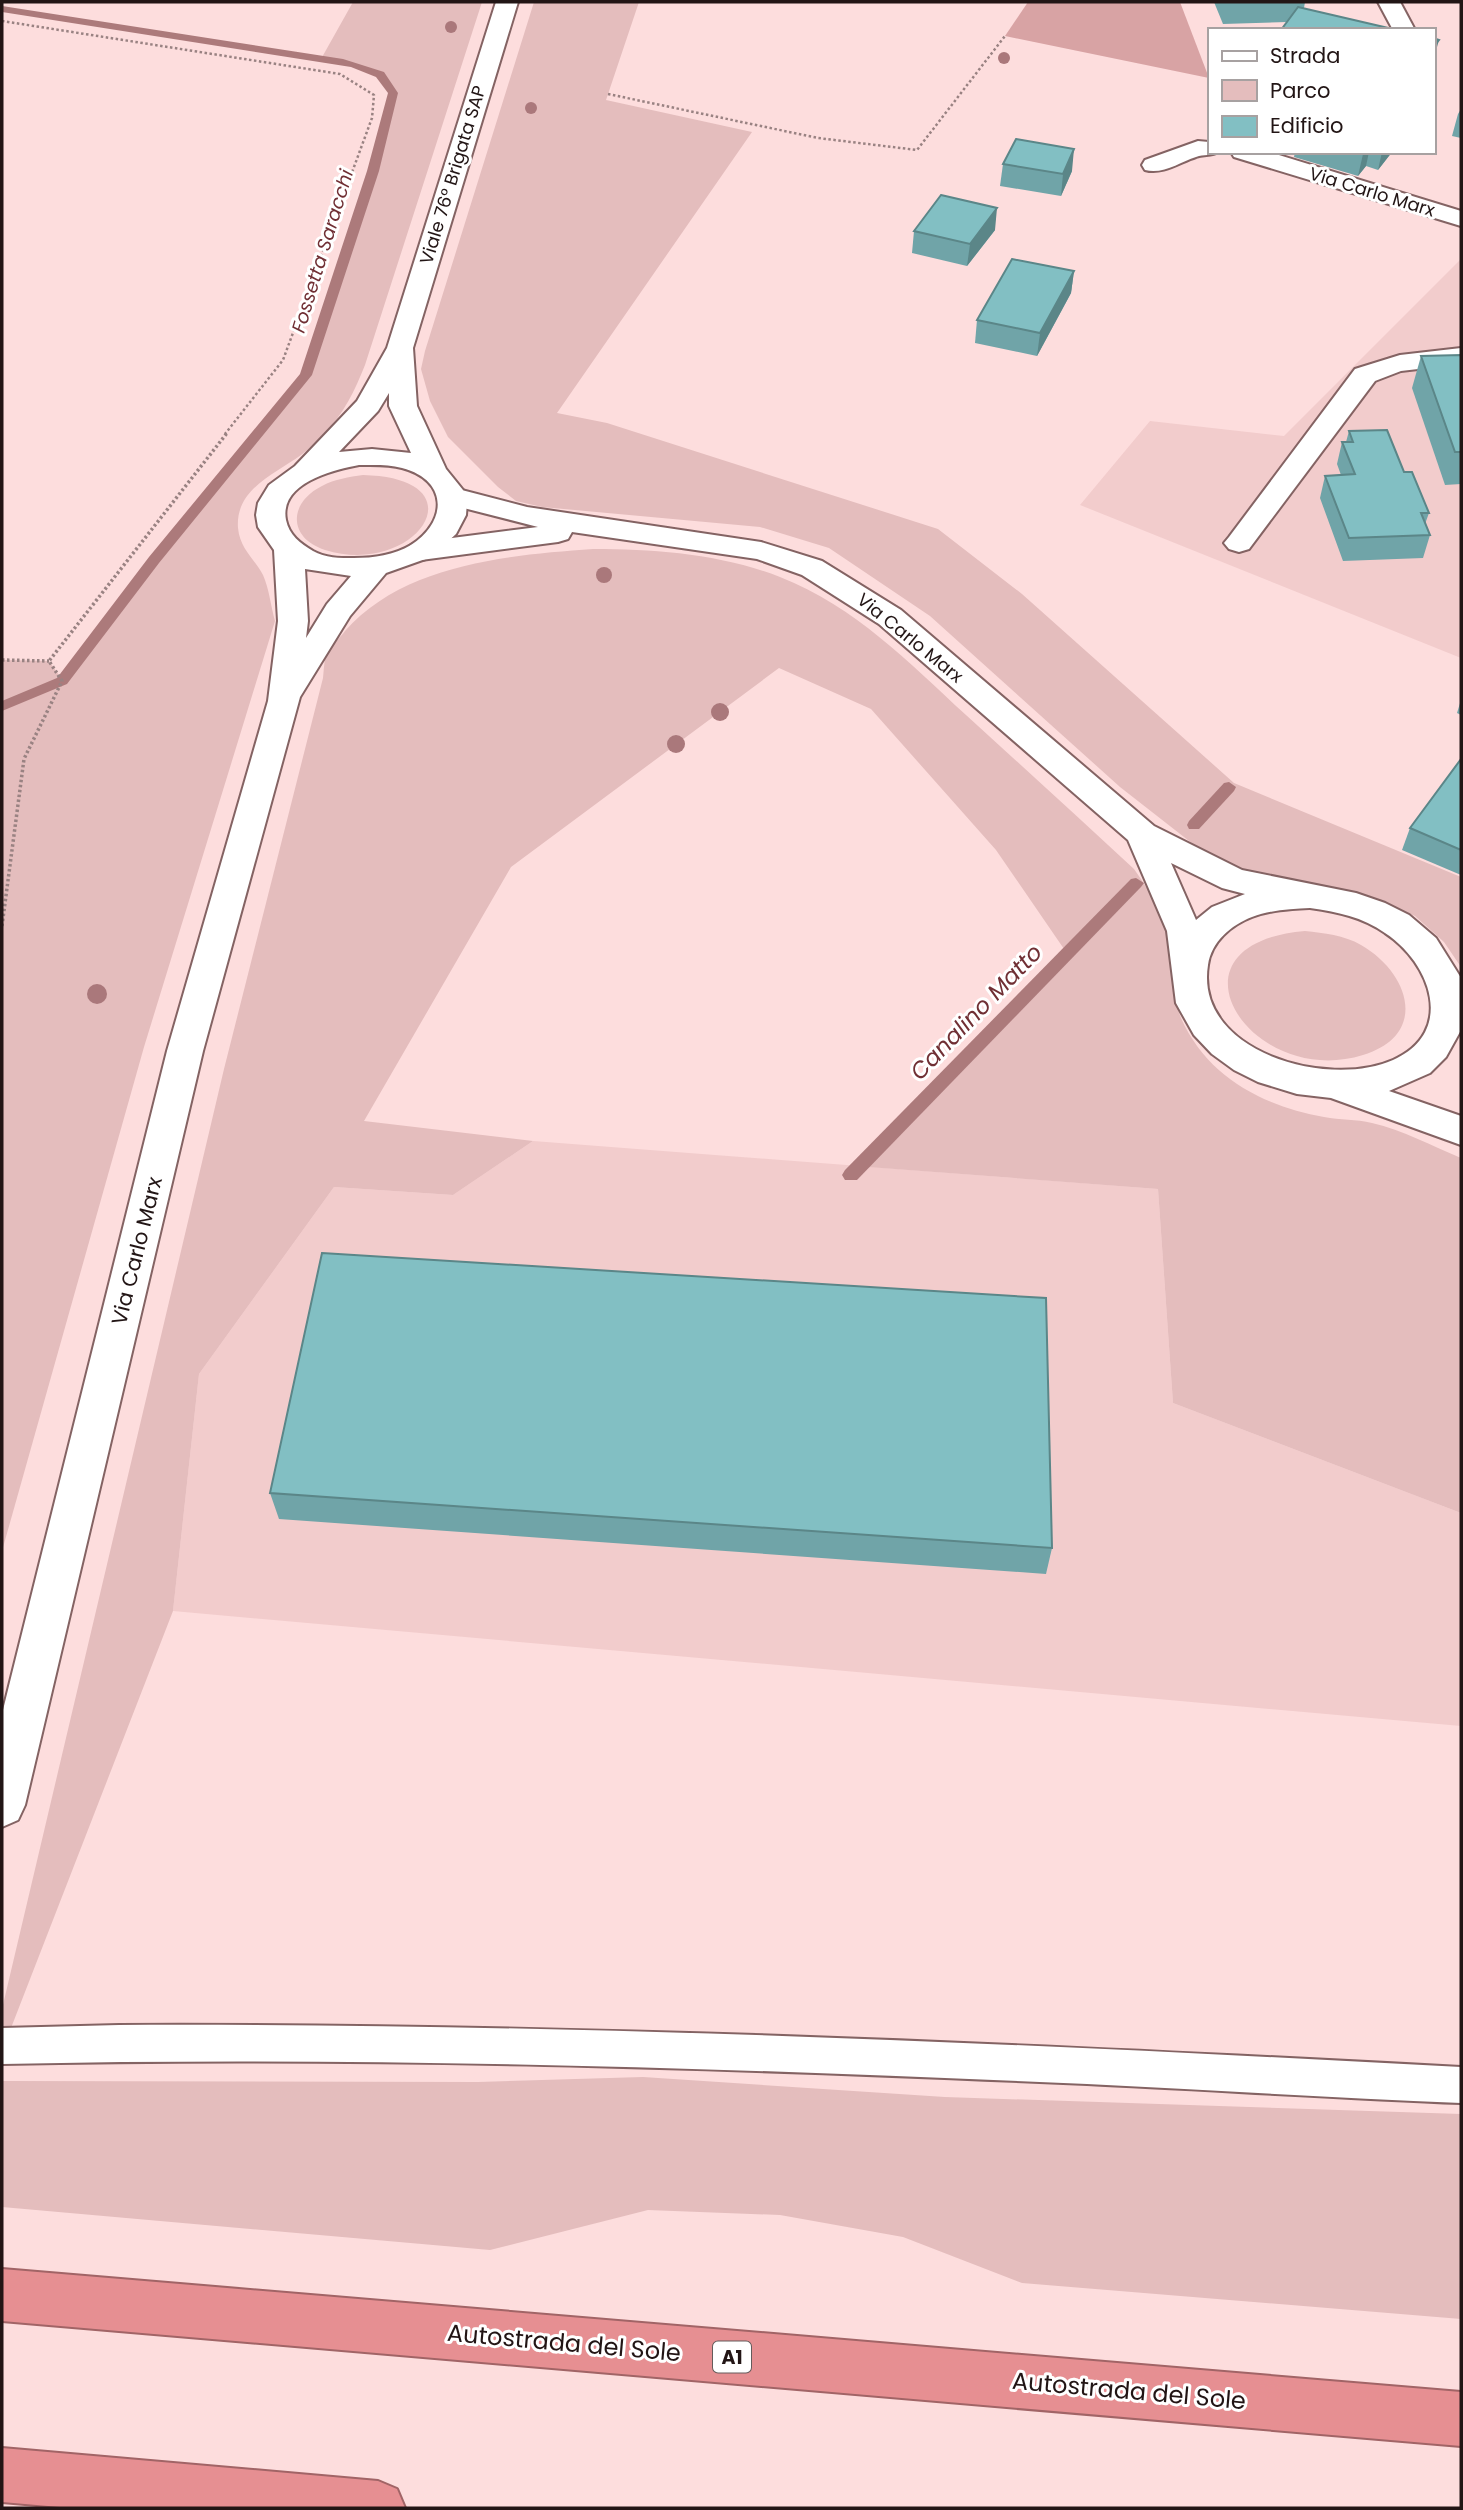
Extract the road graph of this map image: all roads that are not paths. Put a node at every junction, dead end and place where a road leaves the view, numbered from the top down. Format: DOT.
graph roads {
  1 [pos="507,2"];
  2 [pos="1389,2"];
  3 [pos="1403,28"];
  4 [pos="1208,149"];
  5 [pos="1250,154"];
  6 [pos="1154,165"];
  7 [pos="1461,219"];
  8 [pos="400,348"];
  9 [pos="1461,356"];
  10 [pos="306,471"];
  11 [pos="434,472"];
  12 [pos="454,497"];
  13 [pos="633,534"];
  14 [pos="1239,543"];
  15 [pos="289,550"];
  16 [pos="421,551"];
  17 [pos="376,566"];
  18 [pos="284,701"];
  19 [pos="1142,834"];
  20 [pos="1310,896"];
  21 [pos="1188,970"];
  22 [pos="1455,1025"];
  23 [pos="1333,1085"];
  24 [pos="1461,1130"];
  25 [pos="2,1805"];
  26 [pos="2,2046"];
  27 [pos="1461,2085"];
  28 [pos="2,2295"];
  29 [pos="1461,2419"];
  30 [pos="2,2475"];
  31 [pos="378,2508"];
  1 -- 8 [label="street, Viale 76° Brigata SAP"];
  2 -- 3 [label="street"];
  4 -- 6 [label="street"];
  5 -- 7 [label="street, Via Carlo Marx"];
  8 -- 10 [label="street, Viale 76° Brigata SAP"];
  8 -- 11 [label="street, Viale 76° Brigata SAP"];
  9 -- 14 [label="street"];
  10 -- 11 [label="street"];
  10 -- 15 [label="street"];
  11 -- 12 [label="street"];
  12 -- 13 [label="street, Via Carlo Marx"];
  12 -- 16 [label="street"];
  13 -- 16 [label="street, Via Carlo Marx"];
  13 -- 19 [label="street, Via Carlo Marx"];
  15 -- 17 [label="street"];
  15 -- 18 [label="street, Via Carlo Marx"];
  16 -- 17 [label="street"];
  17 -- 18 [label="street, Via Carlo Marx"];
  18 -- 25 [label="street, Via Carlo Marx"];
  19 -- 20 [label="street, Via Carlo Marx"];
  19 -- 21 [label="street, Via Carlo Marx"];
  20 -- 21 [label="street, Via Carlo Marx"];
  20 -- 22 [label="street, Via Carlo Marx"];
  21 -- 23 [label="street, Via Carlo Marx"];
  22 -- 23 [label="street, Via Carlo Marx"];
  23 -- 24 [label="street, Via Carlo Marx"];
  26 -- 27 [label="lane"];
  28 -- 29 [label="highway, Autostrada del Sole / A1"];
  30 -- 31 [label="highway"];
}
